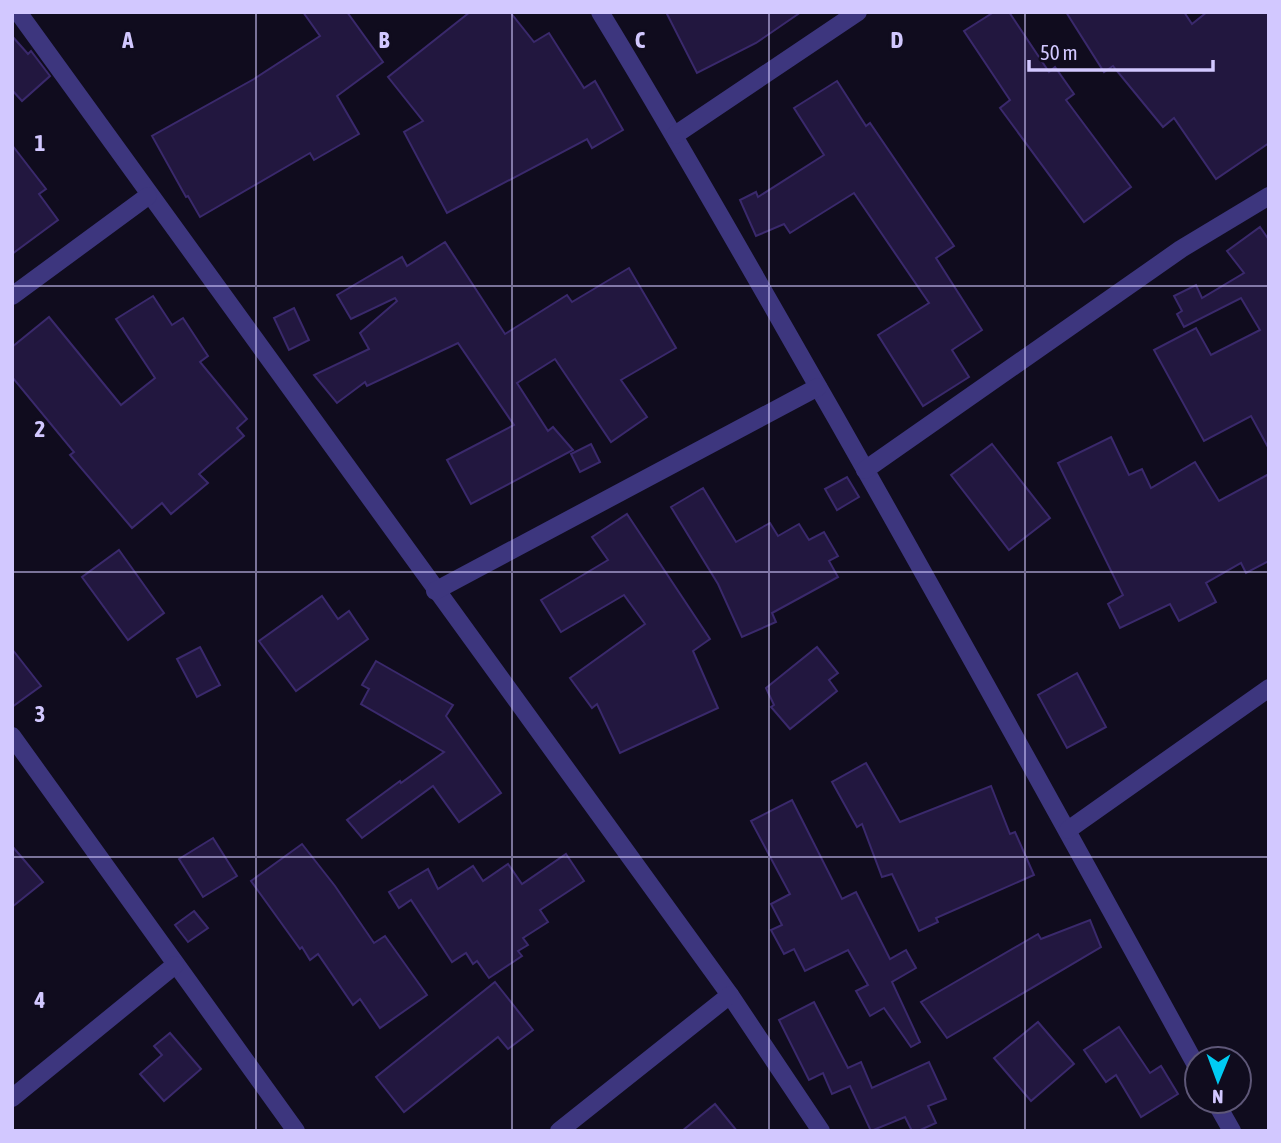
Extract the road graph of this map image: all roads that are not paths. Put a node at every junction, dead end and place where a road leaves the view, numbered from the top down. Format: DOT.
graph roads {
  1 [pos="18,12"];
  2 [pos="600,12"];
  3 [pos="858,12"];
  4 [pos="675,135"];
  5 [pos="149,195"];
  6 [pos="1269,196"];
  7 [pos="12,296"];
  8 [pos="818,387"];
  9 [pos="865,470"];
  10 [pos="435,591"];
  11 [pos="1269,688"];
  12 [pos="12,736"];
  13 [pos="1068,830"];
  14 [pos="175,965"];
  15 [pos="730,995"];
  16 [pos="1185,1045"];
  17 [pos="12,1098"];
  18 [pos="1223,1115"];
  19 [pos="296,1131"];
  20 [pos="559,1131"];
  21 [pos="821,1131"];
  22 [pos="1232,1131"];
  1 -- 5 [label="street"];
  2 -- 4 [label="street"];
  3 -- 4 [label="street"];
  4 -- 8 [label="street"];
  5 -- 7 [label="street"];
  5 -- 10 [label="street"];
  6 -- 9 [label="street"];
  8 -- 9 [label="street"];
  8 -- 10 [label="street"];
  9 -- 13 [label="street"];
  10 -- 15 [label="street"];
  11 -- 13 [label="street"];
  12 -- 14 [label="street"];
  13 -- 16 [label="street"];
  14 -- 17 [label="street"];
  14 -- 19 [label="street"];
  15 -- 20 [label="street"];
  15 -- 21 [label="street"];
  18 -- 22 [label="street"];
}
